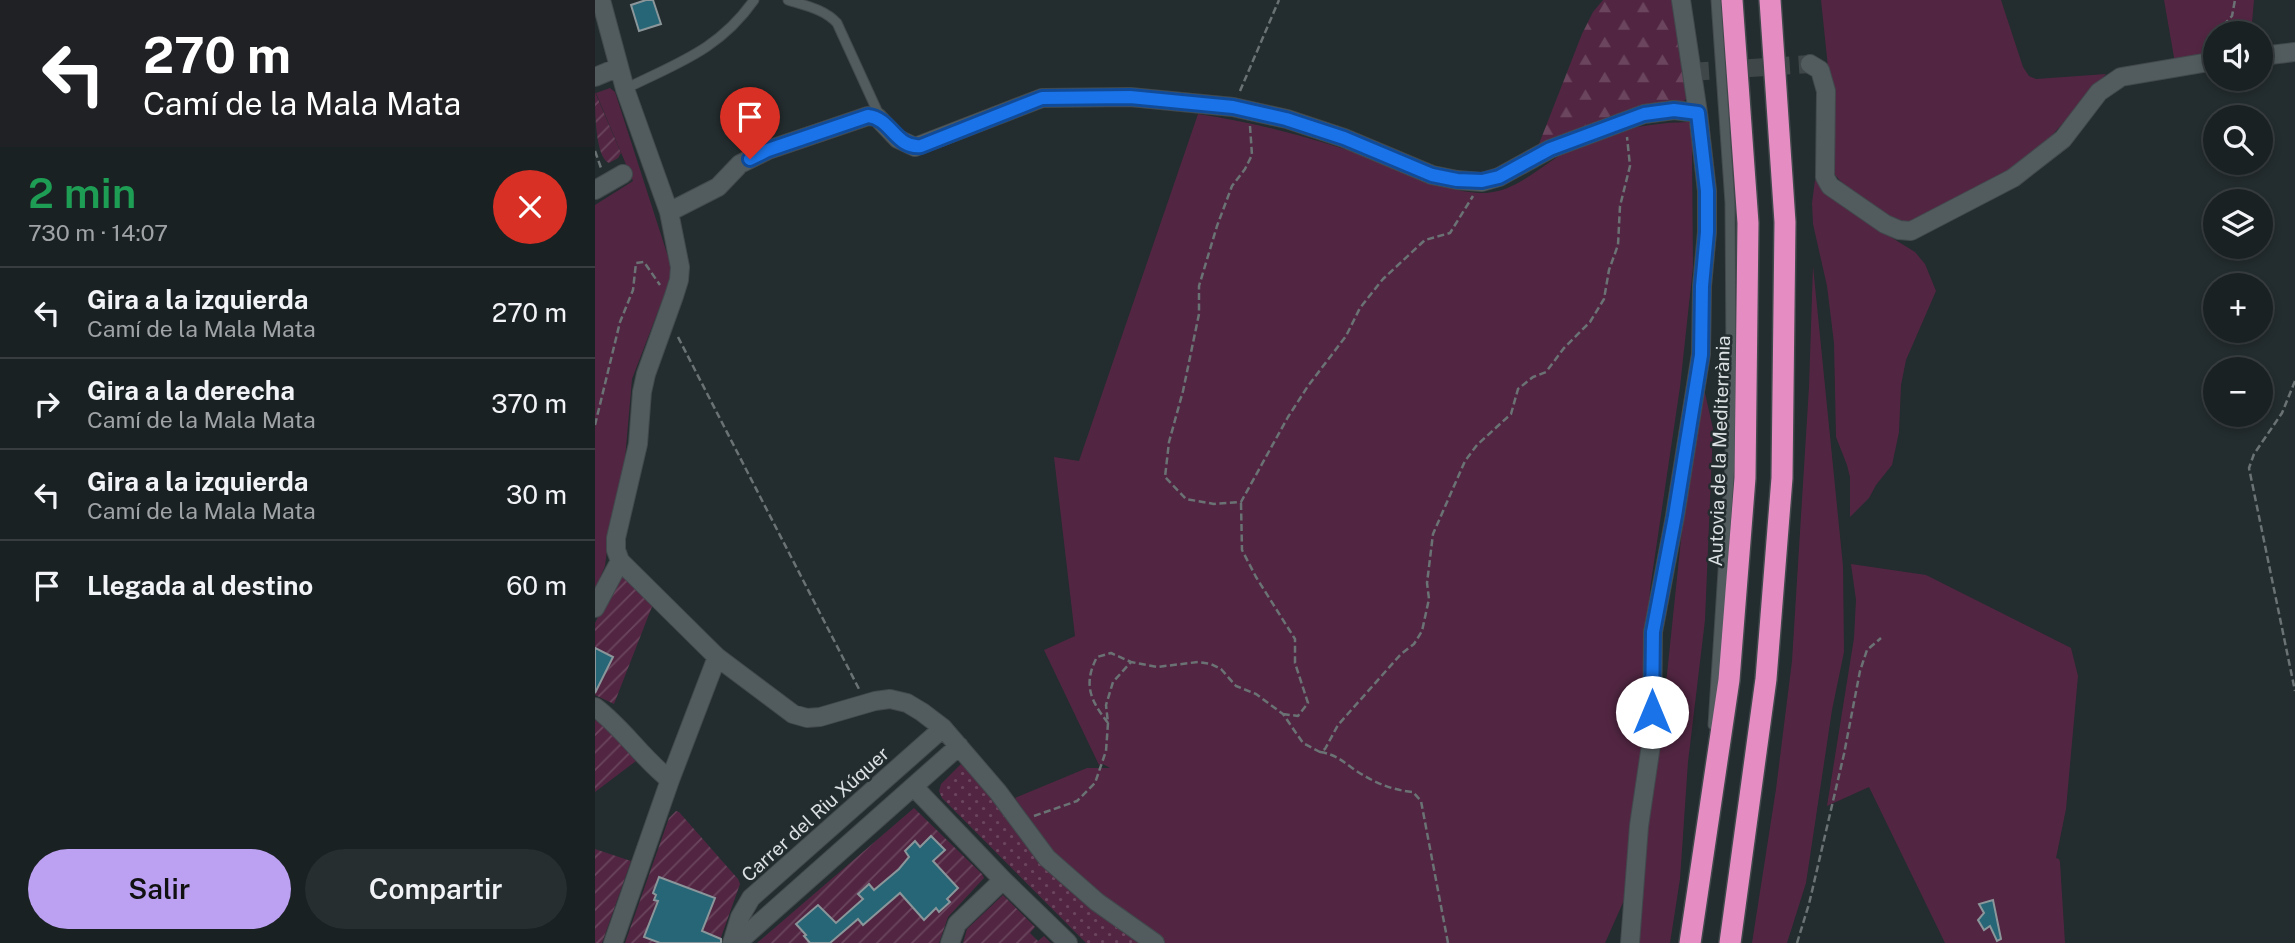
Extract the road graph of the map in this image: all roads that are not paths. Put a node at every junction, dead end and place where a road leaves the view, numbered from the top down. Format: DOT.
graph roads {
  1 [pos="601,0"];
  2 [pos="754,0"];
  3 [pos="788,0"];
  4 [pos="1681,0"];
  5 [pos="1716,0"];
  6 [pos="1732,0"];
  7 [pos="1770,0"];
  8 [pos="1776,0"];
  9 [pos="2295,52"];
  10 [pos="2273,55"];
  11 [pos="2203,63"];
  12 [pos="1810,64"];
  13 [pos="619,67"];
  14 [pos="595,77"];
  15 [pos="625,89"];
  16 [pos="1777,108"];
  17 [pos="1698,113"];
  18 [pos="882,122"];
  19 [pos="623,174"];
  20 [pos="595,190"];
  21 [pos="669,212"];
  22 [pos="620,561"];
  23 [pos="595,608"];
  24 [pos="717,657"];
  25 [pos="595,707"];
  26 [pos="943,728"];
  27 [pos="959,746"];
  28 [pos="670,780"];
  29 [pos="914,787"];
  30 [pos="1703,856"];
  31 [pos="1003,880"];
  32 [pos="613,943"];
  33 [pos="735,943"];
  34 [pos="950,943"];
  35 [pos="1068,943"];
  36 [pos="1154,943"];
  37 [pos="1630,943"];
  38 [pos="1690,943"];
  39 [pos="1730,943"];
  1 -- 13 [label="street"];
  2 -- 15 [label="lane"];
  3 -- 18 [label="lane"];
  4 -- 17 [label="street"];
  5 -- 30 [label="lane"];
  6 -- 30 [label="highway, Autovia de la Mediterrània"];
  7 -- 16 [label="highway"];
  8 -- 16 [label="lane"];
  9 -- 10 [label="street"];
  11 -- 12 [label="street"];
  13 -- 14 [label="street"];
  13 -- 15 [label="street"];
  15 -- 21 [label="street"];
  16 -- 39 [label="highway"];
  17 -- 18 [label="street"];
  17 -- 37 [label="street"];
  18 -- 21 [label="street"];
  19 -- 20 [label="street"];
  21 -- 22 [label="street"];
  22 -- 23 [label="street"];
  22 -- 24 [label="street"];
  24 -- 26 [label="street"];
  24 -- 28 [label="street"];
  25 -- 28 [label="street"];
  26 -- 27 [label="street"];
  26 -- 33 [label="street, Carrer del Riu Xúquer"];
  27 -- 29 [label="street, Carrer del Riu Xúquer"];
  27 -- 36 [label="street"];
  28 -- 32 [label="street"];
  29 -- 31 [label="street"];
  29 -- 33 [label="street, Carrer del Riu Xúquer"];
  30 -- 38 [label="highway, Autovia de la Mediterrània"];
  31 -- 34 [label="street"];
  31 -- 35 [label="street"];
}
